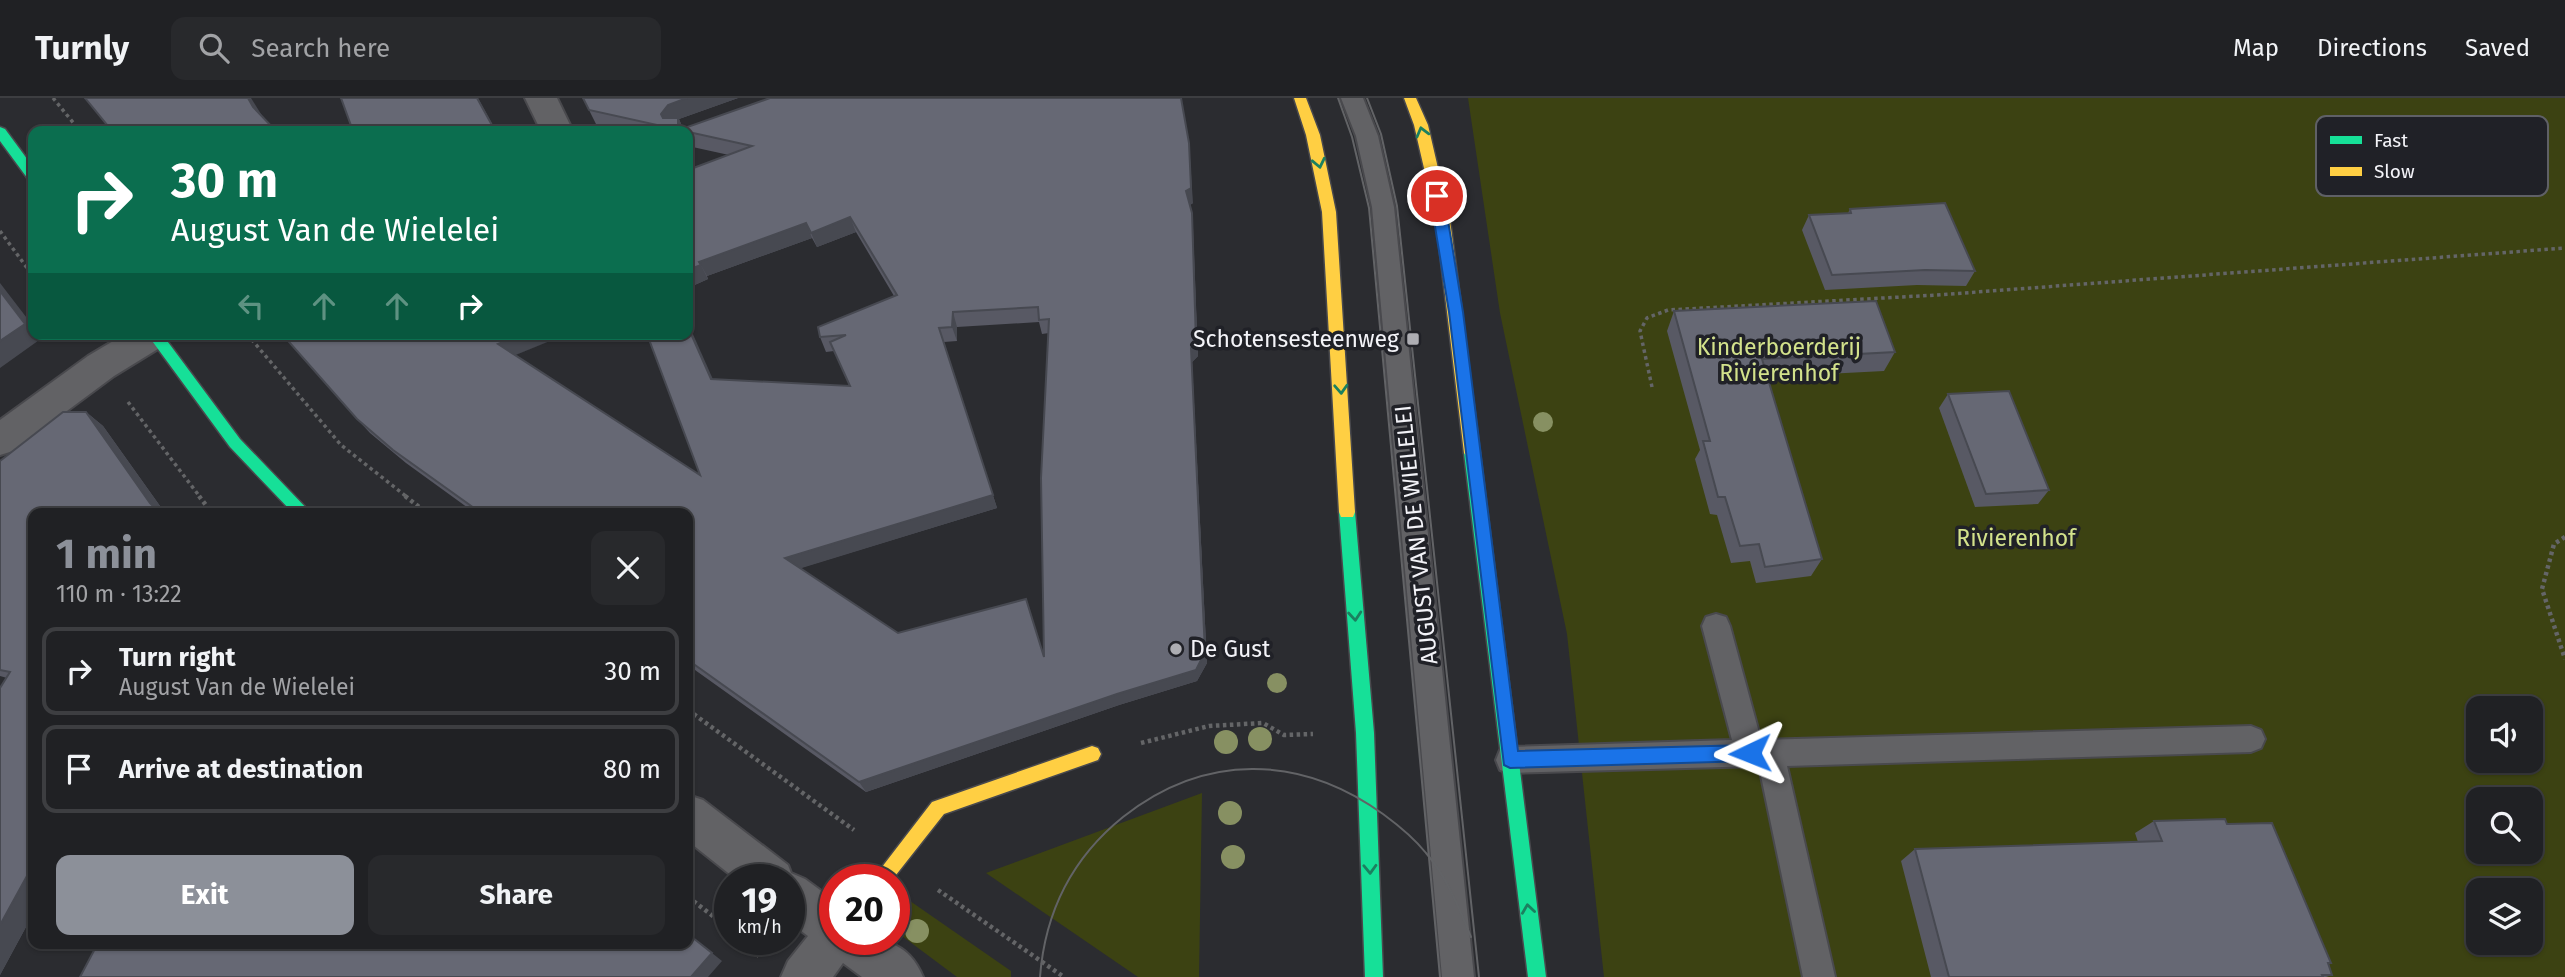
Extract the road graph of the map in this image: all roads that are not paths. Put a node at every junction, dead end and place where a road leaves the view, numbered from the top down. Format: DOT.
graph roads {
  1 [pos="541,98"];
  2 [pos="1300,98"];
  3 [pos="1352,98"];
  4 [pos="1410,98"];
  5 [pos="555,126"];
  6 [pos="0,132"];
  7 [pos="28,169"];
  8 [pos="144,340"];
  9 [pos="158,340"];
  10 [pos="0,440"];
  11 [pos="298,508"];
  12 [pos="1716,626"];
  13 [pos="2251,739"];
  14 [pos="1760,753"];
  15 [pos="1092,754"];
  16 [pos="1510,760"];
  17 [pos="693,819"];
  18 [pos="751,864"];
  19 [pos="894,864"];
  20 [pos="805,906"];
  21 [pos="819,917"];
  22 [pos="821,955"];
  23 [pos="870,955"];
  24 [pos="804,977"];
  25 [pos="900,977"];
  26 [pos="1374,977"];
  27 [pos="1458,977"];
  28 [pos="1537,977"];
  29 [pos="1819,977"];
  1 -- 5 [label="street"];
  2 -- 26 [label="main road, one-way"];
  3 -- 27 [label="lane, AUGUST VAN DE WIELELEI"];
  16 -- 4 [label="main road, one-way"];
  6 -- 7 [label="main road"];
  8 -- 10 [label="street"];
  9 -- 11 [label="main road"];
  12 -- 14 [label="lane"];
  13 -- 14 [label="lane"];
  14 -- 16 [label="lane"];
  14 -- 29 [label="lane"];
  15 -- 19 [label="main road"];
  28 -- 16 [label="main road, one-way"];
  17 -- 18 [label="street"];
  20 -- 21 [label="street"];
  22 -- 24 [label="street"];
  23 -- 25 [label="street"];
}
